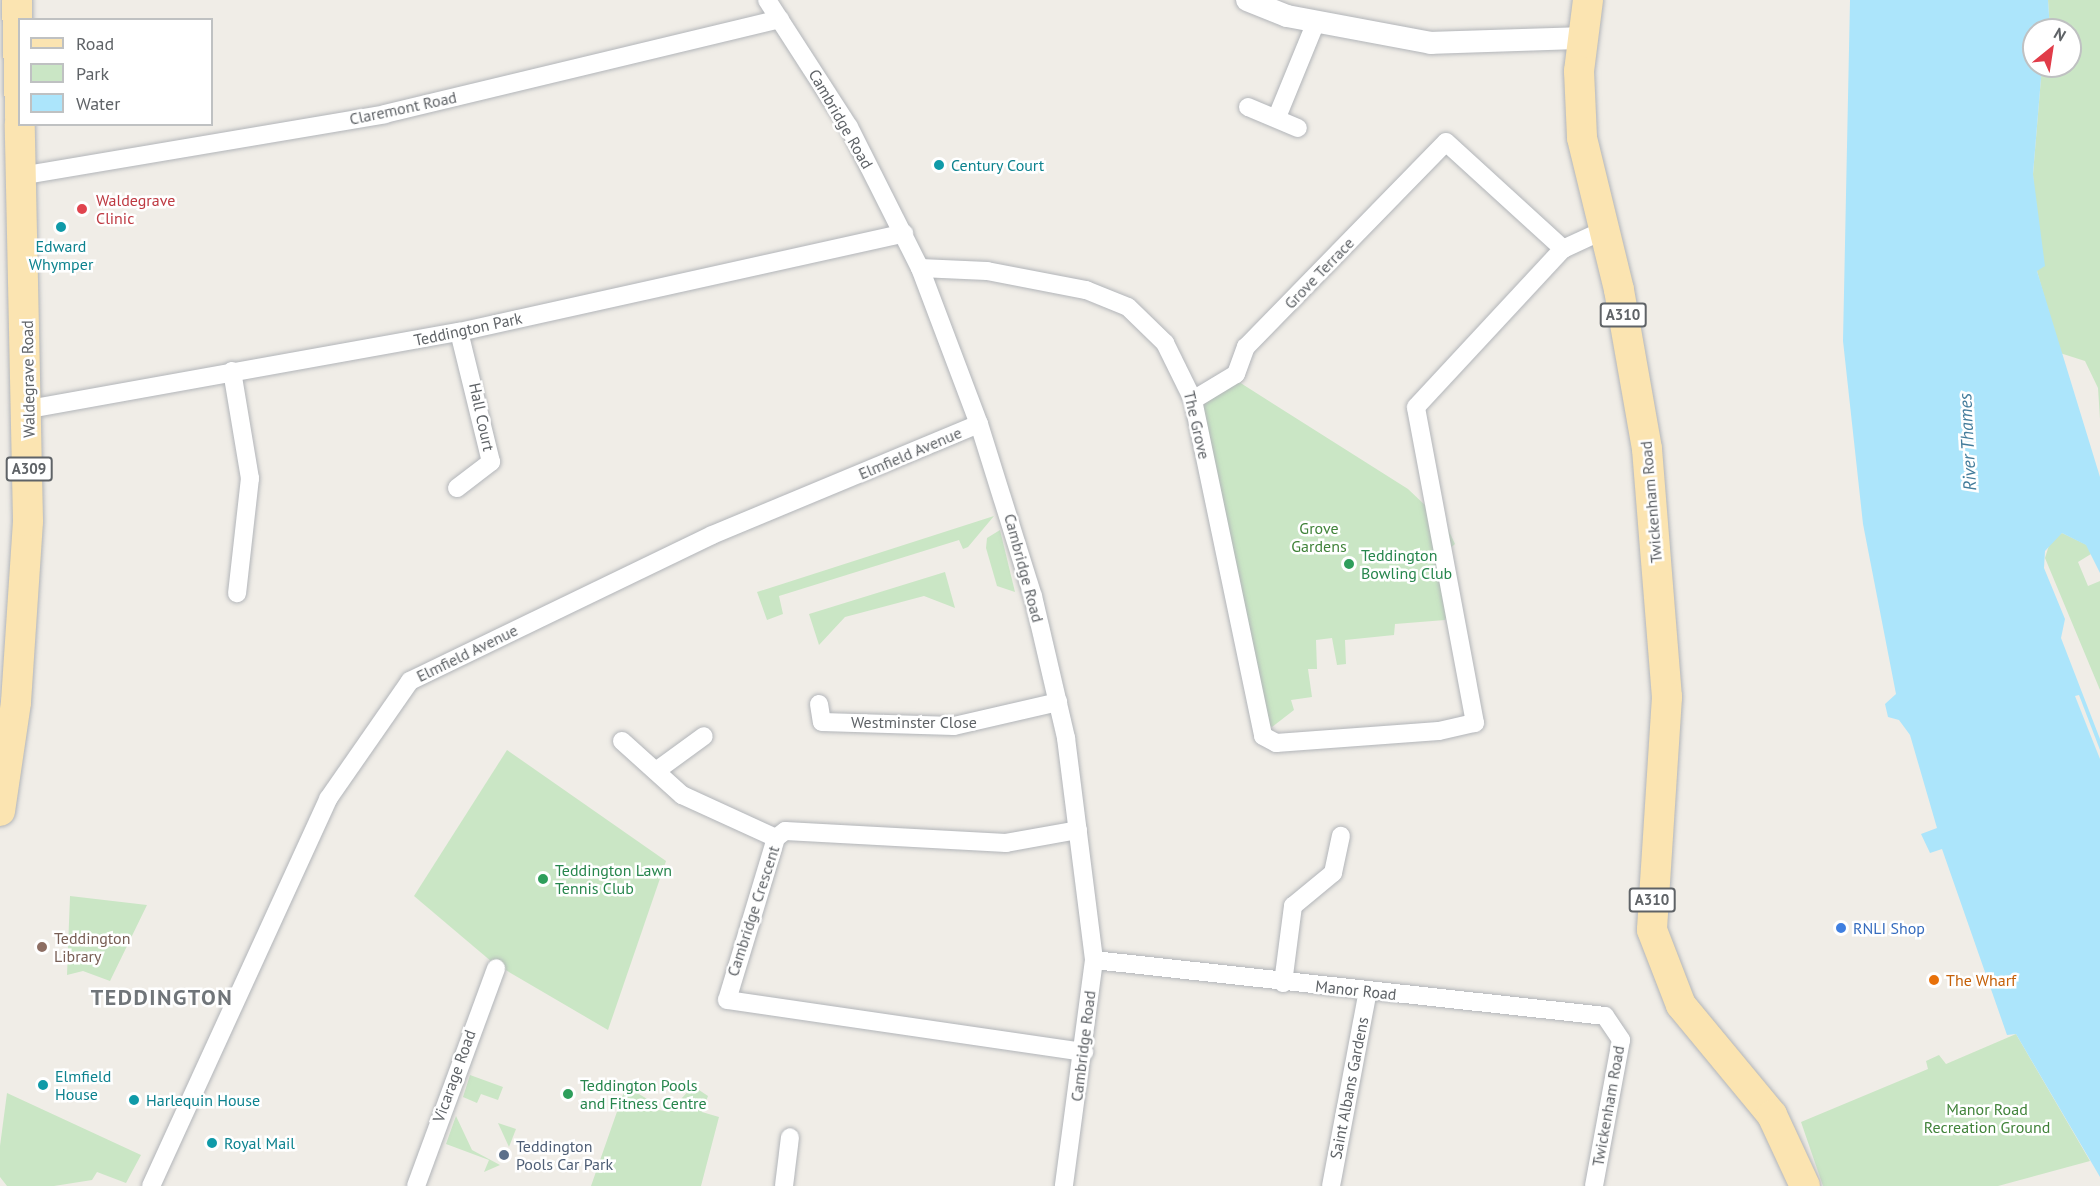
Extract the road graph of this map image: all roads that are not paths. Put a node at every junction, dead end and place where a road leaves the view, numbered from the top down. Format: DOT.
graph roads {
  1 [pos="17,0"];
  2 [pos="767,0"];
  3 [pos="1246,0"];
  4 [pos="1588,0"];
  5 [pos="780,19"];
  6 [pos="1316,22"];
  7 [pos="1582,38"];
  8 [pos="18,39"];
  9 [pos="1248,107"];
  10 [pos="1277,117"];
  11 [pos="20,126"];
  12 [pos="1298,128"];
  13 [pos="20,176"];
  14 [pos="1604,230"];
  15 [pos="904,233"];
  16 [pos="1563,249"];
  17 [pos="920,268"];
  18 [pos="459,332"];
  19 [pos="232,371"];
  20 [pos="1193,400"];
  21 [pos="29,409"];
  22 [pos="979,424"];
  23 [pos="457,488"];
  24 [pos="237,593"];
  25 [pos="1058,702"];
  26 [pos="819,704"];
  27 [pos="705,736"];
  28 [pos="622,741"];
  29 [pos="656,771"];
  30 [pos="0,811"];
  31 [pos="1078,830"];
  32 [pos="1341,836"];
  33 [pos="776,837"];
  34 [pos="1094,960"];
  35 [pos="496,968"];
  36 [pos="1283,983"];
  37 [pos="1368,991"];
  38 [pos="1615,1026"];
  39 [pos="1084,1052"];
  40 [pos="790,1137"];
  41 [pos="151,1186"];
  42 [pos="416,1186"];
  43 [pos="784,1186"];
  44 [pos="1064,1186"];
  45 [pos="1331,1186"];
  46 [pos="1594,1186"];
  47 [pos="1805,1186"];
  1 -- 8 [label="main road"];
  2 -- 5 [label="street, Cambridge Road"];
  3 -- 6 [label="street"];
  4 -- 7 [label="main road, Twickenham Road / A310"];
  5 -- 13 [label="street, Claremont Road"];
  5 -- 15 [label="street, Cambridge Road"];
  6 -- 7 [label="street"];
  6 -- 10 [label="street"];
  7 -- 14 [label="main road, Twickenham Road / A310"];
  9 -- 10 [label="street"];
  10 -- 12 [label="street"];
  11 -- 13 [label="main road, Waldegrave Road / A309"];
  13 -- 21 [label="main road, Waldegrave Road / A309"];
  14 -- 16 [label="street"];
  14 -- 47 [label="main road, Twickenham Road / A310"];
  15 -- 17 [label="street, Cambridge Road"];
  15 -- 18 [label="street, Teddington Park"];
  16 -- 20 [label="street, Grove Terrace"];
  16 -- 20 [label="street, The Grove"];
  17 -- 20 [label="street, The Grove"];
  17 -- 22 [label="street, Cambridge Road"];
  18 -- 19 [label="street, Teddington Park"];
  18 -- 23 [label="street, Hall Court"];
  19 -- 21 [label="street, Teddington Park"];
  19 -- 24 [label="street"];
  21 -- 30 [label="main road, Waldegrave Road / A309"];
  22 -- 25 [label="street, Cambridge Road"];
  22 -- 41 [label="street, Elmfield Avenue"];
  25 -- 26 [label="street, Westminster Close"];
  25 -- 31 [label="street, Cambridge Road"];
  27 -- 29 [label="street"];
  28 -- 29 [label="street"];
  29 -- 33 [label="street"];
  31 -- 33 [label="street, Cambridge Crescent"];
  31 -- 34 [label="street, Cambridge Road"];
  32 -- 36 [label="street"];
  33 -- 39 [label="street, Cambridge Crescent"];
  34 -- 36 [label="street, Manor Road"];
  34 -- 39 [label="street, Cambridge Road"];
  35 -- 42 [label="street, Vicarage Road"];
  36 -- 37 [label="street, Manor Road"];
  37 -- 38 [label="street, Manor Road"];
  37 -- 45 [label="street, Saint Albans Gardens"];
  38 -- 46 [label="street, Twickenham Road"];
  39 -- 44 [label="street, Cambridge Road"];
  40 -- 43 [label="street"];
}
